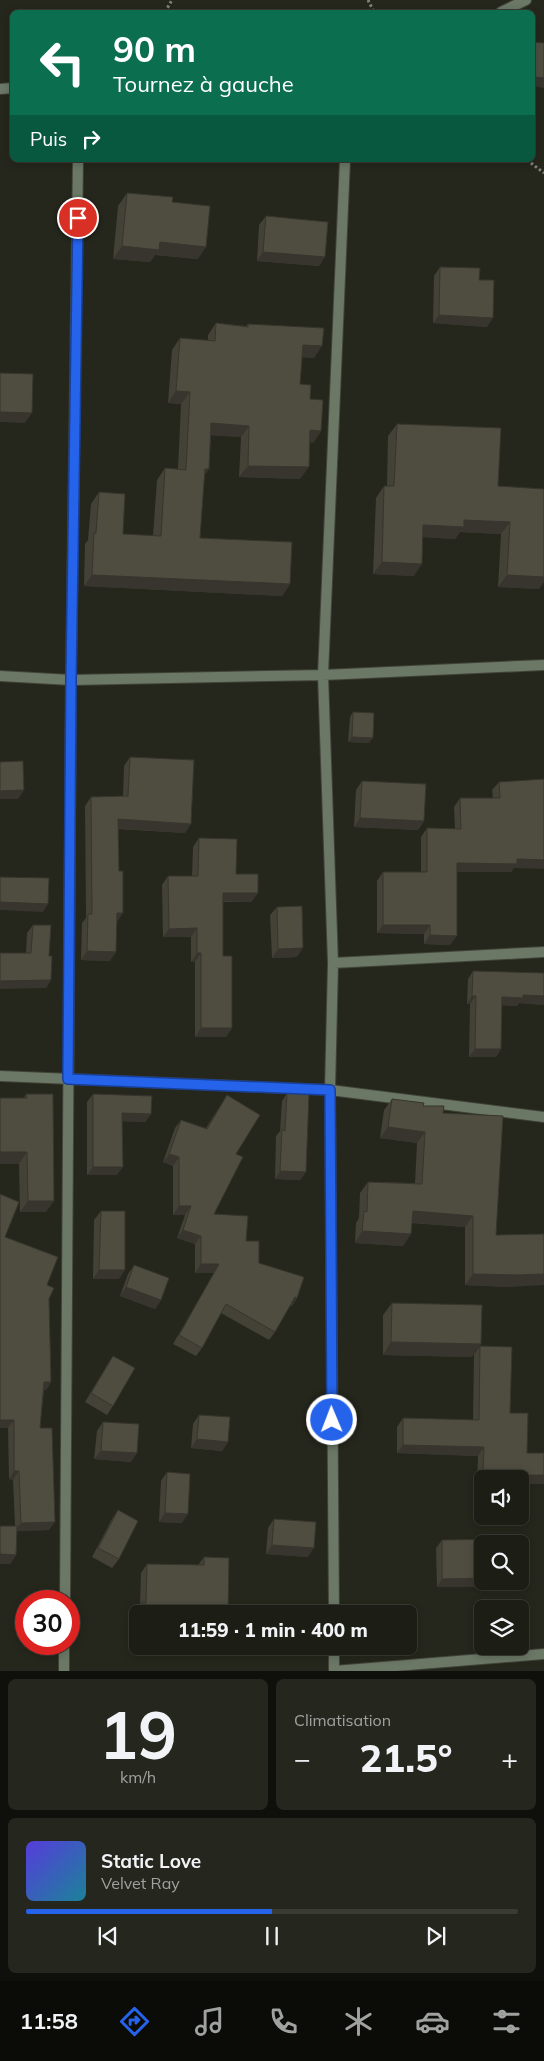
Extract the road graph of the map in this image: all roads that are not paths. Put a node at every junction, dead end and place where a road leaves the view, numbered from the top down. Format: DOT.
graph roads {
  1 [pos="526,0"];
  2 [pos="505,10"];
  3 [pos="78,162"];
  4 [pos="345,162"];
  5 [pos="544,665"];
  6 [pos="324,675"];
  7 [pos="0,676"];
  8 [pos="71,680"];
  9 [pos="544,952"];
  10 [pos="333,963"];
  11 [pos="0,1076"];
  12 [pos="68,1079"];
  13 [pos="330,1090"];
  14 [pos="544,1117"];
  15 [pos="65,1590"];
  16 [pos="334,1605"];
  17 [pos="544,1654"];
  18 [pos="64,1655"];
  19 [pos="334,1655"];
  20 [pos="64,1671"];
  21 [pos="334,1671"];
  1 -- 2 [label="street"];
  3 -- 8 [label="street"];
  4 -- 6 [label="street"];
  5 -- 6 [label="street"];
  6 -- 8 [label="street"];
  6 -- 10 [label="street"];
  7 -- 8 [label="street"];
  8 -- 12 [label="street"];
  9 -- 10 [label="street"];
  10 -- 13 [label="street"];
  11 -- 12 [label="street"];
  12 -- 13 [label="street"];
  12 -- 15 [label="street"];
  13 -- 14 [label="street"];
  13 -- 16 [label="street"];
  17 -- 21 [label="street"];
  18 -- 20 [label="street"];
  19 -- 21 [label="street"];
}
